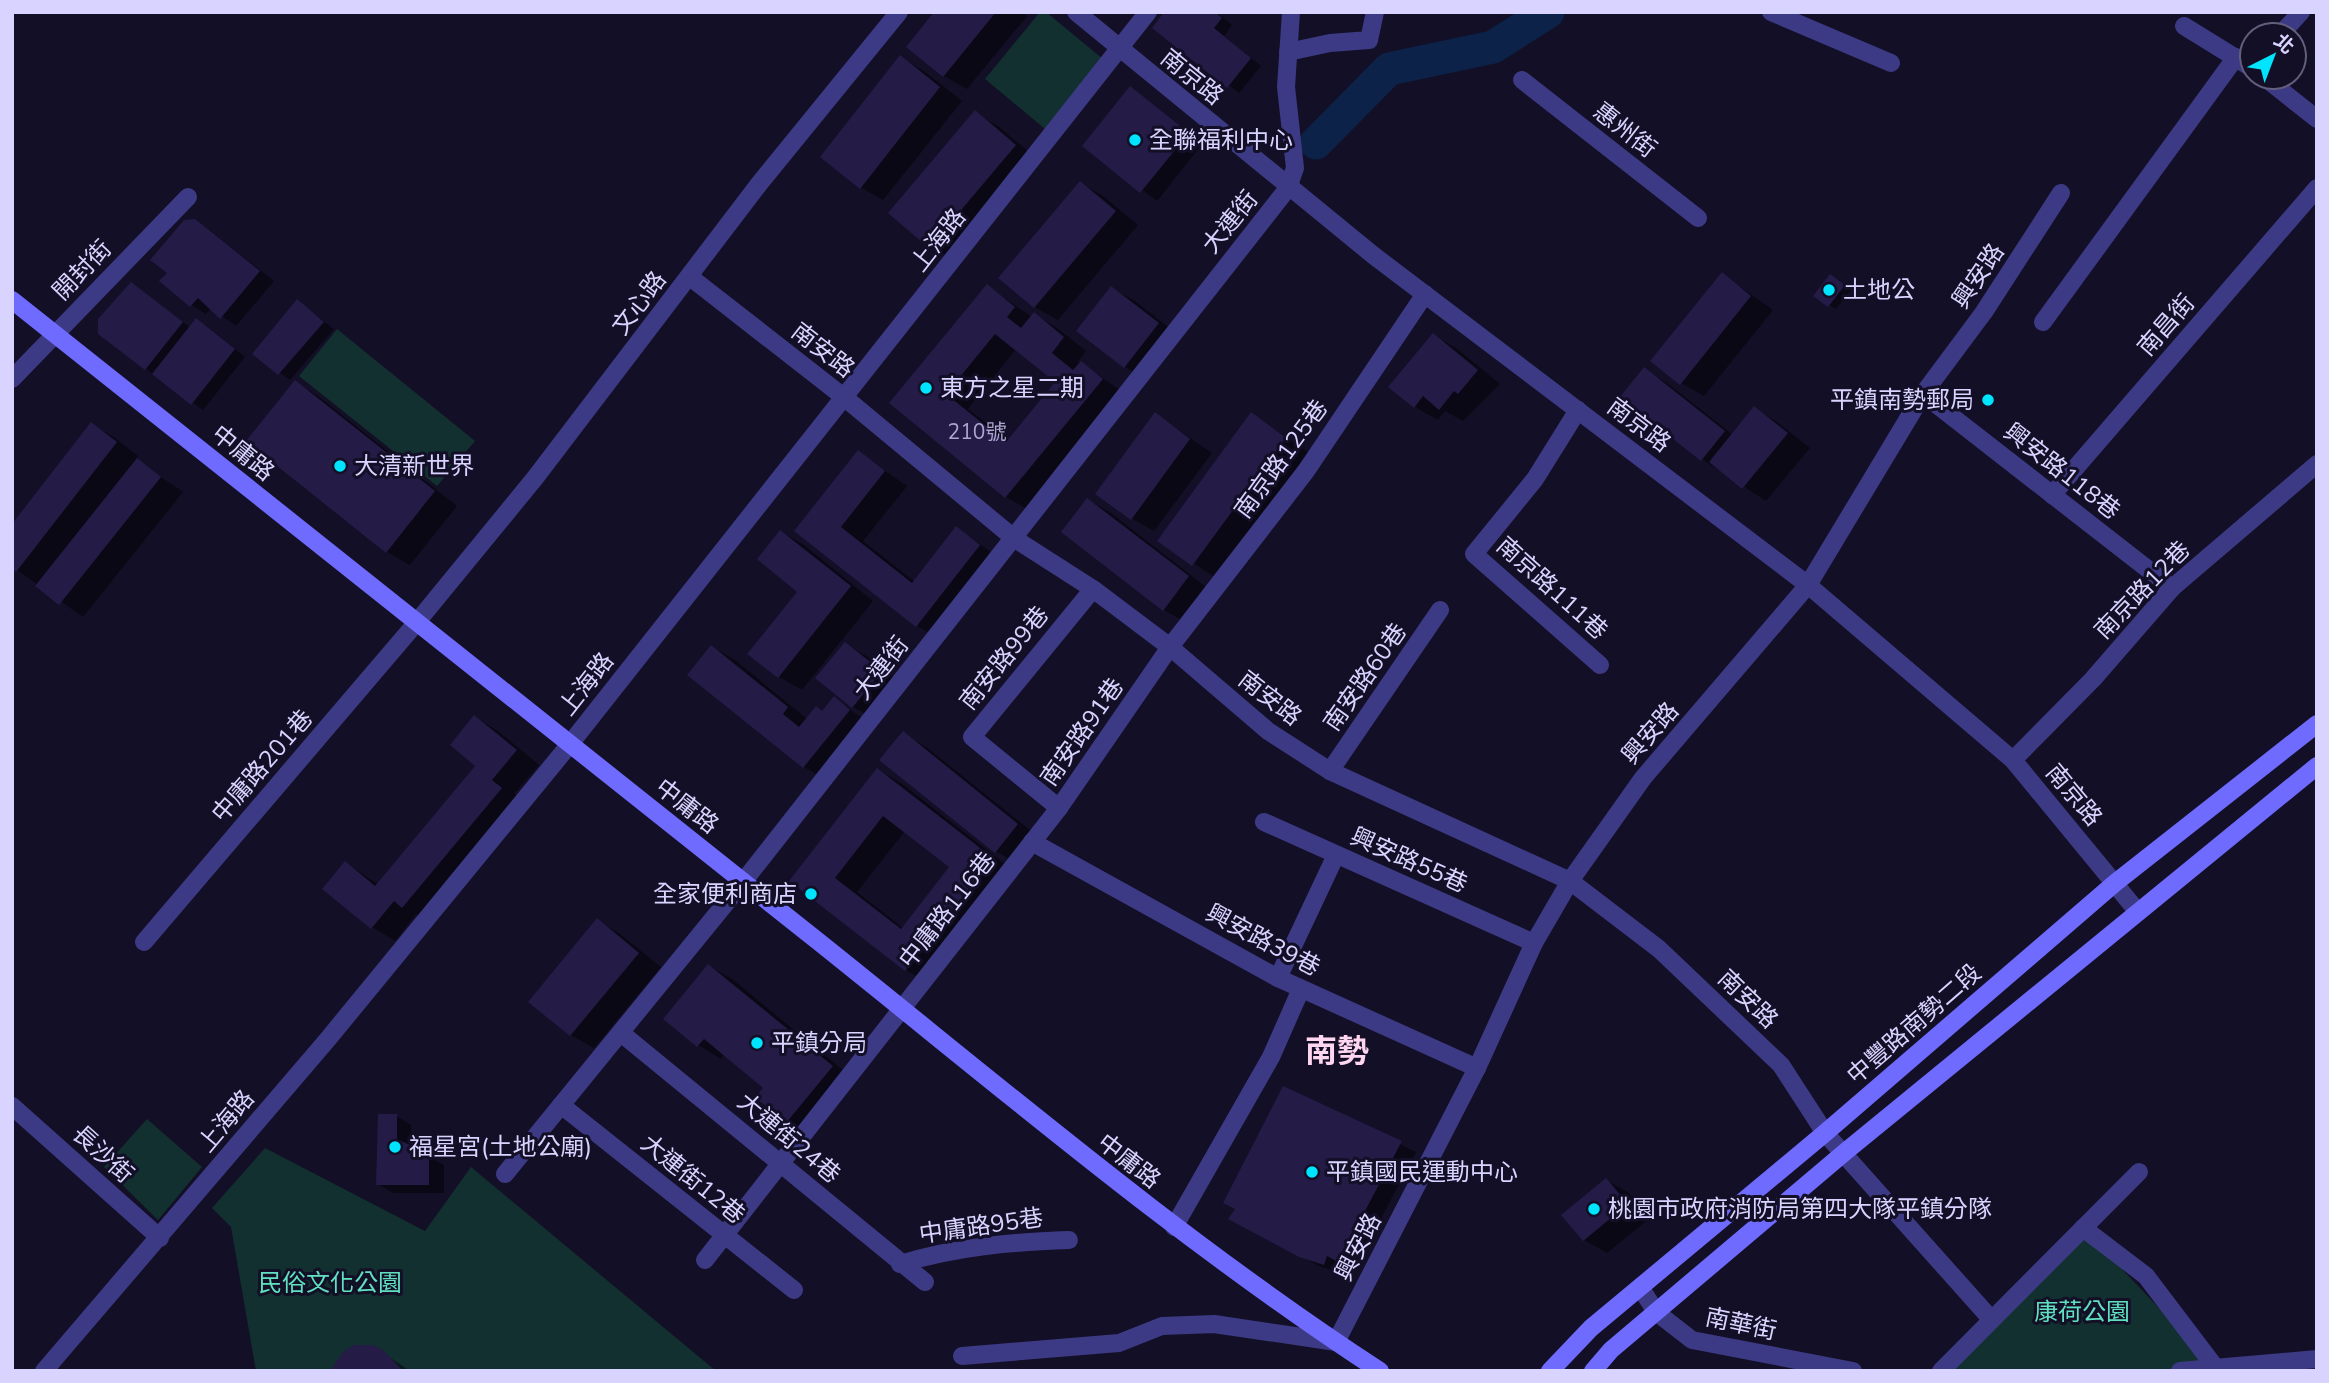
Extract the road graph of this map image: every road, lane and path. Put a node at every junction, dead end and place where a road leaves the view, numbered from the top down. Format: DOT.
graph roads {
  1 [pos="898,12"];
  2 [pos="1076,12"];
  3 [pos="1148,12"];
  4 [pos="1291,12"];
  5 [pos="1375,12"];
  6 [pos="1778,15"];
  7 [pos="2185,26"];
  8 [pos="1118,48"];
  9 [pos="1287,52"];
  10 [pos="2238,59"];
  11 [pos="1891,63"];
  12 [pos="1521,80"];
  13 [pos="2238,83"];
  14 [pos="2281,91"];
  15 [pos="2317,119"];
  16 [pos="1288,188"];
  17 [pos="2317,188"];
  18 [pos="2061,193"];
  19 [pos="188,197"];
  20 [pos="1698,218"];
  21 [pos="690,277"];
  22 [pos="1425,294"];
  23 [pos="12,300"];
  24 [pos="2043,322"];
  25 [pos="54,333"];
  26 [pos="12,379"];
  27 [pos="1923,394"];
  28 [pos="845,398"];
  29 [pos="1578,410"];
  30 [pos="2317,464"];
  31 [pos="2052,495"];
  32 [pos="1015,539"];
  33 [pos="1808,585"];
  34 [pos="2172,587"];
  35 [pos="1093,589"];
  36 [pos="1440,610"];
  37 [pos="417,622"];
  38 [pos="1170,647"];
  39 [pos="1600,665"];
  40 [pos="2317,724"];
  41 [pos="570,744"];
  42 [pos="2013,760"];
  43 [pos="2317,766"];
  44 [pos="1330,771"];
  45 [pos="1059,808"];
  46 [pos="1264,822"];
  47 [pos="1032,842"];
  48 [pos="1336,855"];
  49 [pos="1570,881"];
  50 [pos="743,882"];
  51 [pos="2115,883"];
  52 [pos="2138,912"];
  53 [pos="144,942"];
  54 [pos="1534,943"];
  55 [pos="1278,978"];
  56 [pos="1301,989"];
  57 [pos="902,1008"];
  58 [pos="621,1033"];
  59 [pos="1477,1068"];
  60 [pos="561,1105"];
  61 [pos="12,1106"];
  62 [pos="1825,1133"];
  63 [pos="1846,1152"];
  64 [pos="781,1161"];
  65 [pos="2139,1172"];
  66 [pos="505,1174"];
  67 [pos="1174,1227"];
  68 [pos="2083,1227"];
  69 [pos="724,1236"];
  70 [pos="160,1238"];
  71 [pos="1069,1240"];
  72 [pos="705,1260"];
  73 [pos="900,1264"];
  74 [pos="925,1282"];
  75 [pos="1640,1287"];
  76 [pos="794,1290"];
  77 [pos="1657,1312"];
  78 [pos="1991,1319"];
  79 [pos="1336,1342"];
  80 [pos="962,1356"];
  81 [pos="2317,1359"];
  82 [pos="2215,1367"];
  83 [pos="44,1371"];
  84 [pos="1380,1371"];
  85 [pos="1550,1371"];
  86 [pos="1593,1371"];
  87 [pos="1853,1371"];
  88 [pos="1941,1371"];
  89 [pos="2180,1371"];
  1 -- 21 [label="street, 文心路"];
  2 -- 8 [label="street, 南京路"];
  3 -- 8 [label="street, 上海路"];
  4 -- 9 [label="street"];
  5 -- 9 [label="street"];
  6 -- 11 [label="street"];
  7 -- 10 [label="street"];
  8 -- 16 [label="street, 南京路"];
  8 -- 28 [label="street, 上海路"];
  9 -- 16 [label="street"];
  12 -- 20 [label="street, 惠州街"];
  13 -- 24 [label="street"];
  14 -- 15 [label="street"];
  16 -- 22 [label="street, 南京路"];
  16 -- 32 [label="street, 大連街"];
  17 -- 31 [label="street, 南昌街"];
  18 -- 27 [label="street, 興安路"];
  19 -- 25 [label="street, 開封街"];
  21 -- 28 [label="street, 南安路"];
  21 -- 37 [label="street, 文心路"];
  22 -- 29 [label="street, 南京路"];
  22 -- 38 [label="street, 南京路125巷"];
  23 -- 25 [label="main road, 中庸路"];
  25 -- 26 [label="street, 開封街"];
  25 -- 37 [label="main road, 中庸路"];
  27 -- 31 [label="street, 興安路118巷"];
  27 -- 33 [label="street, 興安路"];
  28 -- 32 [label="street, 南安路"];
  28 -- 41 [label="street, 上海路"];
  29 -- 33 [label="street, 南京路"];
  29 -- 39 [label="street, 南京路111巷"];
  30 -- 34 [label="street, 南京路12巷"];
  31 -- 34 [label="street, 興安路118巷"];
  32 -- 35 [label="street, 南安路"];
  32 -- 50 [label="street, 大連街"];
  33 -- 42 [label="street, 南京路"];
  33 -- 49 [label="street, 興安路"];
  34 -- 42 [label="street, 南京路12巷"];
  35 -- 38 [label="street, 南安路"];
  35 -- 45 [label="street, 南安路99巷"];
  36 -- 44 [label="street, 南安路60巷"];
  37 -- 41 [label="main road, 中庸路"];
  37 -- 53 [label="street, 中庸路201巷"];
  38 -- 44 [label="street, 南安路"];
  38 -- 45 [label="street, 南安路91巷"];
  40 -- 51 [label="main road, 中豐路南勢二段"];
  41 -- 50 [label="main road, 中庸路"];
  41 -- 70 [label="street, 上海路"];
  42 -- 51 [label="street, 南京路"];
  43 -- 52 [label="main road"];
  44 -- 49 [label="street, 南安路"];
  45 -- 47 [label="street, 南安路91巷"];
  46 -- 48 [label="street, 興安路55巷"];
  47 -- 55 [label="street, 興安路39巷"];
  47 -- 57 [label="street, 中庸路116巷"];
  48 -- 54 [label="street, 興安路55巷"];
  48 -- 55 [label="street"];
  49 -- 54 [label="street, 興安路"];
  49 -- 62 [label="street, 南安路"];
  50 -- 57 [label="main road, 中庸路"];
  50 -- 58 [label="street, 大連街"];
  51 -- 52 [label="street, 南京路"];
  51 -- 62 [label="main road, 中豐路南勢二段"];
  52 -- 63 [label="main road"];
  54 -- 59 [label="street, 興安路"];
  55 -- 56 [label="street, 興安路39巷"];
  56 -- 59 [label="street, 興安路39巷"];
  56 -- 67 [label="street"];
  57 -- 64 [label="street, 中庸路116巷"];
  57 -- 67 [label="main road, 中庸路"];
  58 -- 60 [label="street, 大連街"];
  58 -- 64 [label="street, 大連街24巷"];
  59 -- 79 [label="street, 興安路"];
  60 -- 66 [label="street, 大連街"];
  60 -- 69 [label="street, 大連街12巷"];
  61 -- 70 [label="street, 長沙街"];
  62 -- 63 [label="street, 南安路"];
  62 -- 75 [label="main road, 中豐路南勢二段"];
  63 -- 77 [label="main road"];
  63 -- 78 [label="street, 南安路"];
  64 -- 69 [label="street, 中庸路116巷"];
  64 -- 73 [label="street, 大連街24巷"];
  65 -- 68 [label="street"];
  67 -- 79 [label="main road, 中庸路"];
  68 -- 78 [label="street"];
  68 -- 82 [label="street"];
  69 -- 72 [label="street, 中庸路116巷"];
  69 -- 76 [label="street, 大連街12巷"];
  70 -- 83 [label="street, 上海路"];
  71 -- 73 [label="street, 中庸路95巷"];
  73 -- 74 [label="street, 大連街24巷"];
  75 -- 77 [label="street, 南華街"];
  75 -- 85 [label="main road, 中豐路南勢二段"];
  77 -- 86 [label="main road"];
  77 -- 87 [label="street, 南華街"];
  78 -- 88 [label="street"];
  79 -- 80 [label="street, 中庸路"];
  79 -- 84 [label="main road, 中庸路"];
  81 -- 82 [label="street"];
  82 -- 89 [label="street"];
}
